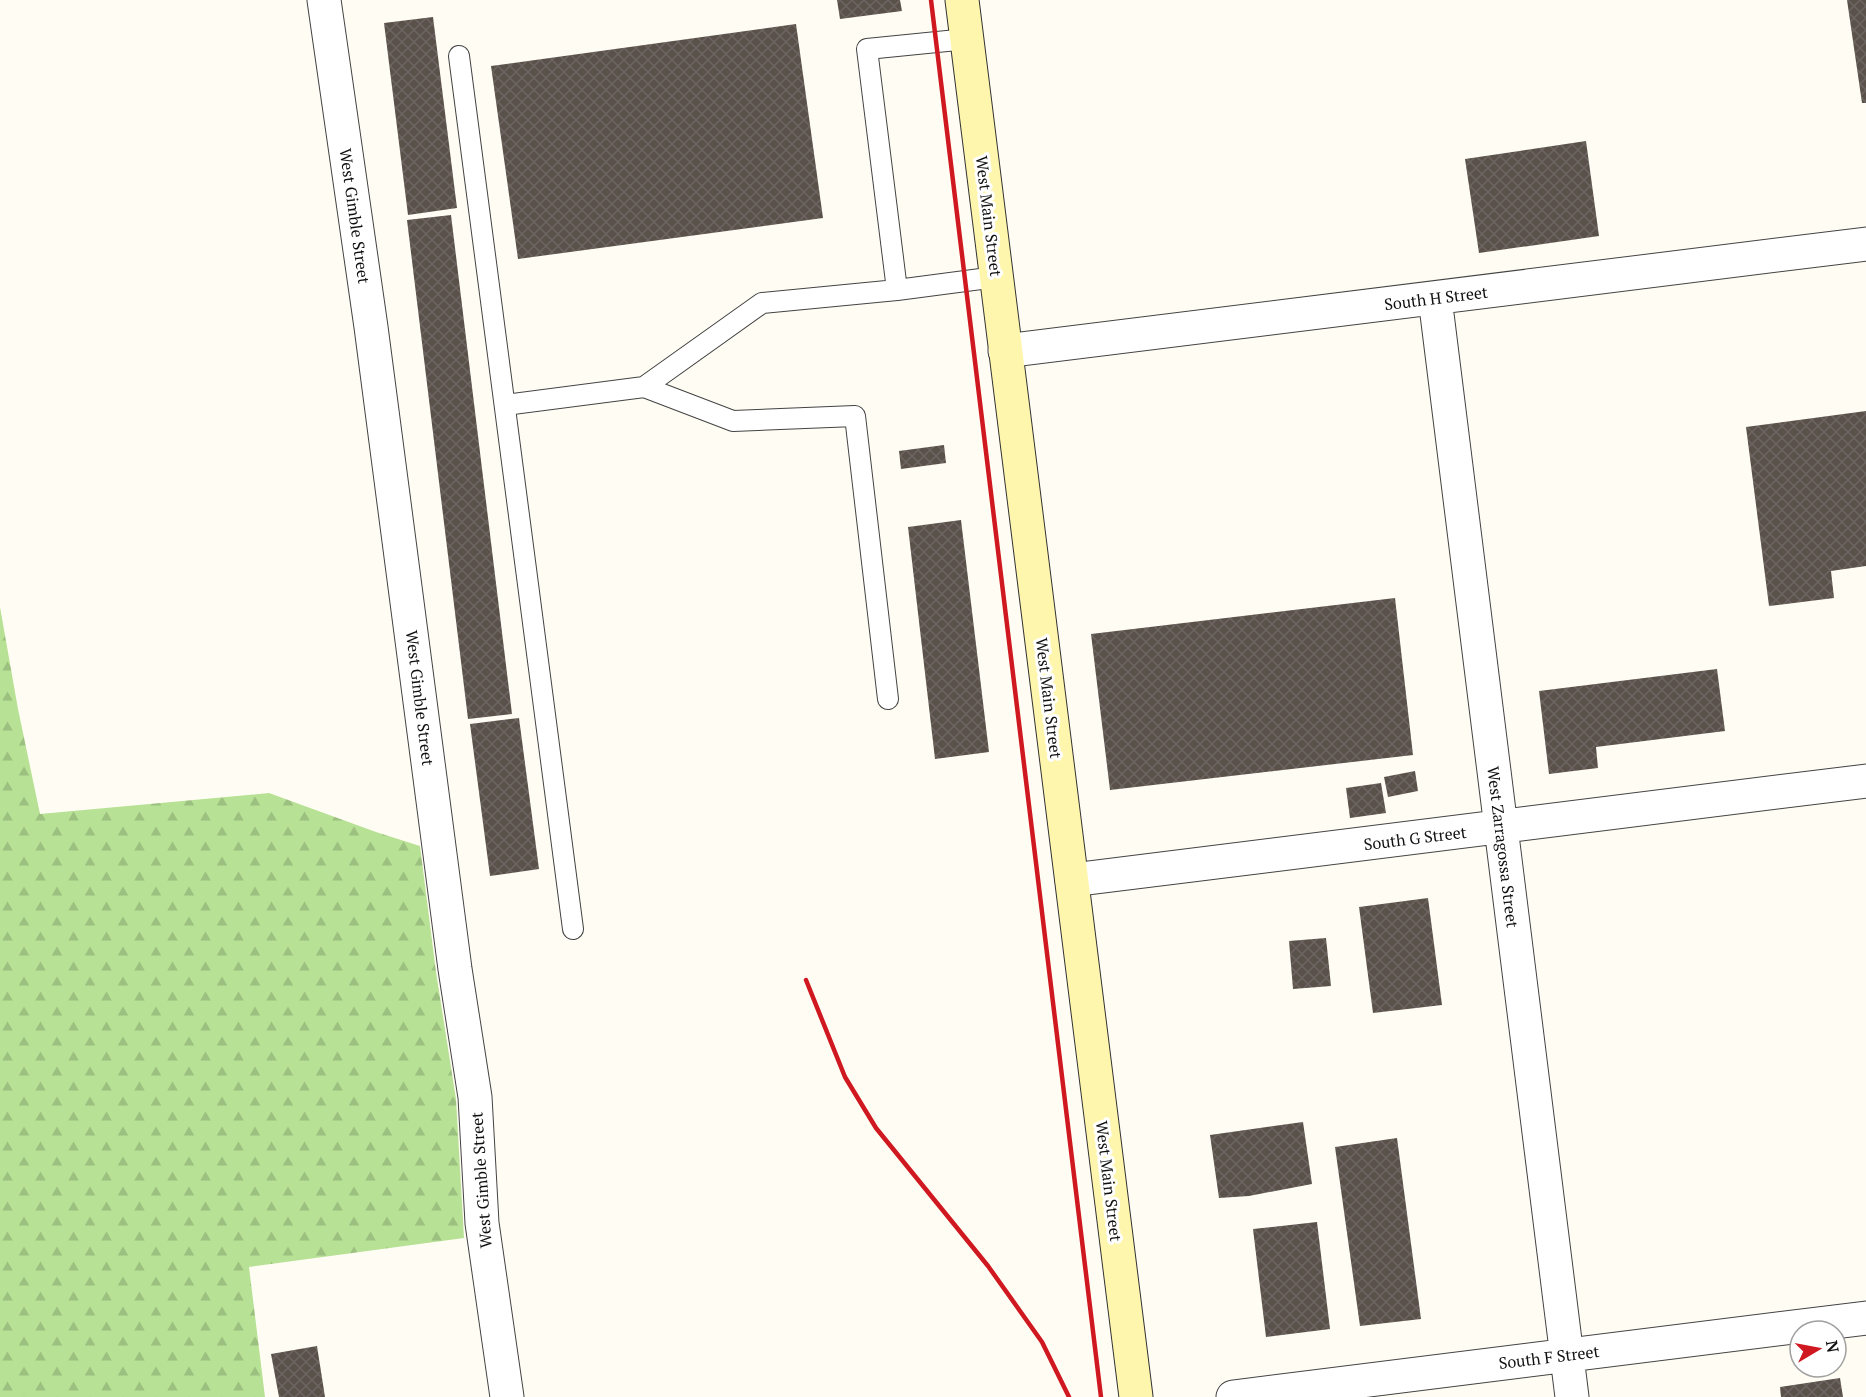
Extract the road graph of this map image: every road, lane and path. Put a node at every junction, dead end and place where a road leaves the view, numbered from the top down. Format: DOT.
graph roads {
  1 [pos="324,0"];
  2 [pos="962,0"];
  3 [pos="967,39"];
  4 [pos="459,56"];
  5 [pos="1866,244"];
  6 [pos="996,277"];
  7 [pos="897,290"];
  8 [pos="1435,298"];
  9 [pos="1005,351"];
  10 [pos="644,387"];
  11 [pos="505,405"];
  12 [pos="888,699"];
  13 [pos="1866,781"];
  14 [pos="1500,827"];
  15 [pos="1072,880"];
  16 [pos="573,929"];
  17 [pos="1866,1318"];
  18 [pos="1567,1355"];
  19 [pos="507,1397"];
  20 [pos="1136,1397"];
  21 [pos="1233,1397"];
  22 [pos="1572,1397"];
  1 -- 19 [label="street, West Gimble Street"];
  2 -- 3 [label="main road, West Main Street"];
  3 -- 6 [label="main road, West Main Street"];
  3 -- 7 [label="lane"];
  4 -- 11 [label="lane"];
  5 -- 8 [label="street, South H Street"];
  6 -- 7 [label="lane"];
  6 -- 9 [label="main road, West Main Street"];
  7 -- 10 [label="lane"];
  8 -- 9 [label="street, South H Street"];
  8 -- 14 [label="street, West Zarragossa Street"];
  9 -- 15 [label="main road, West Main Street"];
  10 -- 11 [label="lane"];
  10 -- 12 [label="lane"];
  11 -- 16 [label="lane"];
  13 -- 14 [label="street, South G Street"];
  14 -- 15 [label="street, South G Street"];
  14 -- 18 [label="street, West Zarragossa Street"];
  15 -- 20 [label="main road, West Main Street"];
  17 -- 18 [label="street, South F Street"];
  18 -- 21 [label="street, South F Street"];
  18 -- 22 [label="street, West Zarragossa Street"];
}
